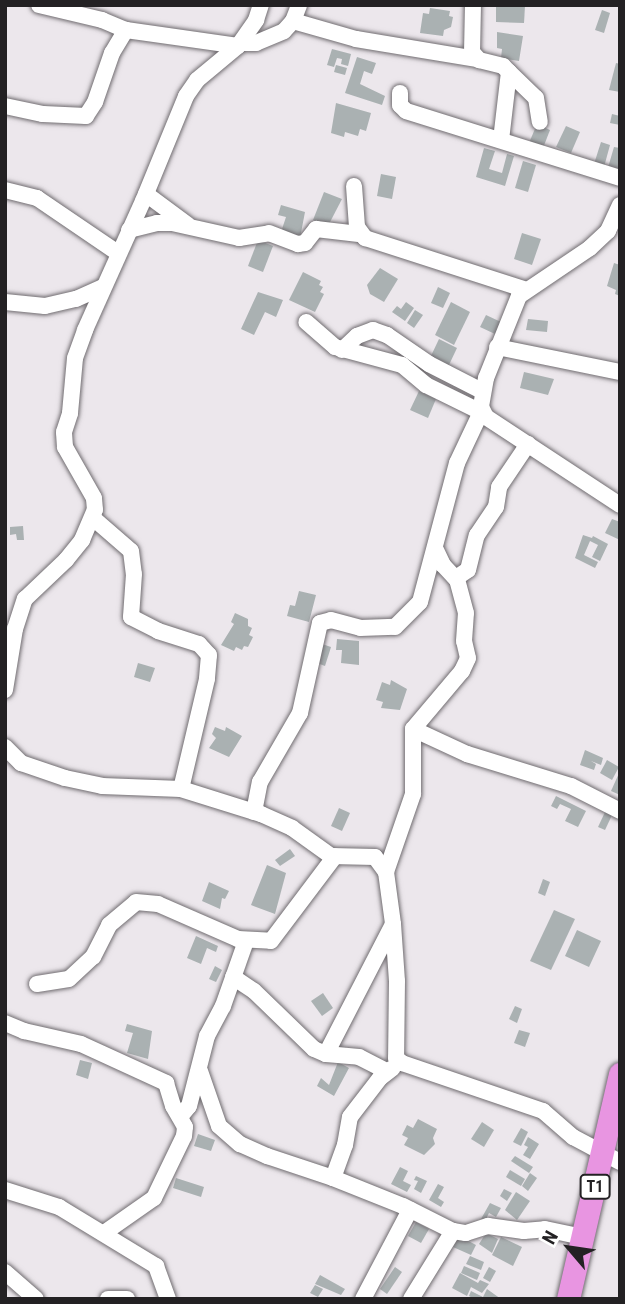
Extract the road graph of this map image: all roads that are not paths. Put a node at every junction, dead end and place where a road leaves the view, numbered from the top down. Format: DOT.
graph roads {
  1 [pos="39,5"];
  2 [pos="261,5"];
  3 [pos="299,5"];
  4 [pos="473,5"];
  5 [pos="293,21"];
  6 [pos="126,30"];
  7 [pos="239,45"];
  8 [pos="477,59"];
  9 [pos="509,72"];
  10 [pos="400,93"];
  11 [pos="5,106"];
  12 [pos="540,122"];
  13 [pos="500,140"];
  14 [pos="620,178"];
  15 [pos="354,186"];
  16 [pos="5,190"];
  17 [pos="146,194"];
  18 [pos="620,205"];
  19 [pos="190,226"];
  20 [pos="129,230"];
  21 [pos="614,233"];
  22 [pos="359,234"];
  23 [pos="118,253"];
  24 [pos="103,287"];
  25 [pos="524,289"];
  26 [pos="5,302"];
  27 [pos="306,322"];
  28 [pos="497,347"];
  29 [pos="342,350"];
  30 [pos="620,372"];
  31 [pos="482,391"];
  32 [pos="481,412"];
  33 [pos="527,444"];
  34 [pos="620,505"];
  35 [pos="93,518"];
  36 [pos="435,548"];
  37 [pos="456,578"];
  38 [pos="5,690"];
  39 [pos="413,729"];
  40 [pos="5,747"];
  41 [pos="13,761"];
  42 [pos="181,789"];
  43 [pos="620,811"];
  44 [pos="254,812"];
  45 [pos="335,856"];
  46 [pos="386,872"];
  47 [pos="393,924"];
  48 [pos="246,941"];
  49 [pos="233,977"];
  50 [pos="37,984"];
  51 [pos="5,1023"];
  52 [pos="326,1054"];
  53 [pos="394,1067"];
  54 [pos="200,1071"];
  55 [pos="620,1074"];
  56 [pos="180,1117"];
  57 [pos="611,1159"];
  58 [pos="332,1178"];
  59 [pos="5,1190"];
  60 [pos="410,1210"];
  61 [pos="453,1231"];
  62 [pos="104,1233"];
  63 [pos="583,1237"];
  64 [pos="5,1272"];
  65 [pos="36,1299"];
  66 [pos="108,1299"];
  67 [pos="127,1299"];
  68 [pos="168,1299"];
  69 [pos="363,1299"];
  70 [pos="411,1299"];
  71 [pos="568,1299"];
  1 -- 6 [label="street"];
  2 -- 7 [label="street"];
  3 -- 5 [label="street"];
  4 -- 8 [label="street"];
  5 -- 7 [label="street"];
  5 -- 8 [label="street"];
  6 -- 7 [label="street"];
  6 -- 11 [label="street"];
  7 -- 17 [label="street"];
  8 -- 9 [label="street"];
  9 -- 12 [label="street"];
  9 -- 13 [label="street"];
  10 -- 13 [label="street"];
  13 -- 14 [label="street"];
  15 -- 22 [label="street"];
  16 -- 23 [label="street"];
  17 -- 19 [label="street"];
  17 -- 20 [label="street"];
  18 -- 21 [label="street"];
  19 -- 20 [label="street"];
  19 -- 22 [label="street"];
  20 -- 23 [label="street"];
  21 -- 25 [label="street"];
  22 -- 25 [label="street"];
  23 -- 24 [label="street"];
  24 -- 26 [label="street"];
  24 -- 35 [label="street"];
  25 -- 28 [label="street"];
  27 -- 29 [label="street"];
  28 -- 30 [label="street"];
  28 -- 31 [label="street"];
  29 -- 31 [label="street"];
  29 -- 32 [label="street"];
  31 -- 32 [label="street"];
  32 -- 33 [label="street"];
  32 -- 36 [label="street"];
  33 -- 34 [label="street"];
  33 -- 37 [label="street"];
  35 -- 38 [label="street"];
  35 -- 42 [label="street"];
  36 -- 37 [label="street"];
  36 -- 44 [label="street"];
  37 -- 39 [label="street"];
  39 -- 43 [label="street"];
  39 -- 46 [label="street"];
  40 -- 41 [label="street"];
  41 -- 42 [label="street"];
  42 -- 44 [label="street"];
  44 -- 45 [label="street"];
  45 -- 46 [label="street"];
  45 -- 48 [label="street"];
  46 -- 47 [label="street"];
  47 -- 52 [label="street"];
  47 -- 53 [label="street"];
  48 -- 49 [label="street"];
  48 -- 50 [label="street"];
  49 -- 52 [label="street"];
  49 -- 54 [label="street"];
  51 -- 56 [label="street"];
  52 -- 53 [label="street"];
  53 -- 57 [label="street"];
  53 -- 58 [label="street"];
  54 -- 56 [label="street"];
  54 -- 58 [label="street"];
  55 -- 57 [label="highway, T1"];
  56 -- 62 [label="street"];
  57 -- 63 [label="highway, T1"];
  58 -- 60 [label="street"];
  59 -- 62 [label="street"];
  60 -- 61 [label="street"];
  60 -- 69 [label="street"];
  61 -- 63 [label="street"];
  61 -- 70 [label="street"];
  62 -- 68 [label="street"];
  63 -- 71 [label="highway, T1"];
  64 -- 65 [label="street"];
  66 -- 67 [label="street"];
}
